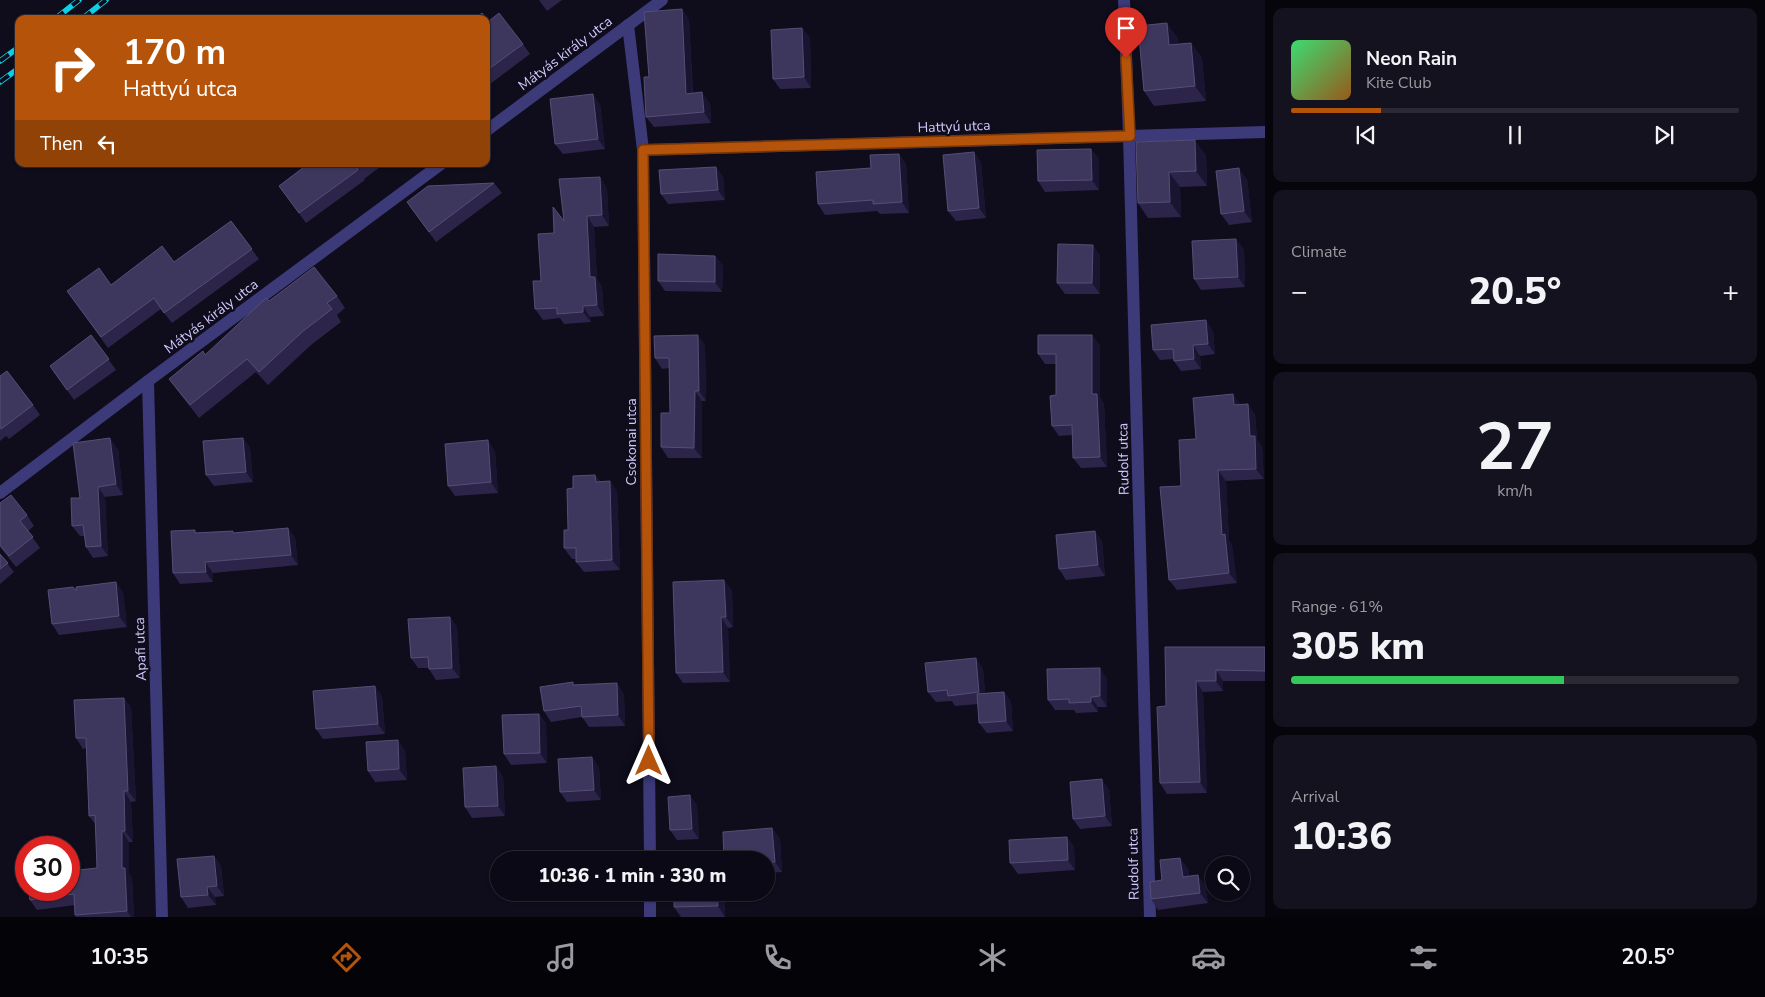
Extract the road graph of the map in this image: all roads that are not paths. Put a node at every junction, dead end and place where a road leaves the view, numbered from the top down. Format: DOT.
graph roads {
  1 [pos="662,0"];
  2 [pos="1124,0"];
  3 [pos="628,25"];
  4 [pos="490,128"];
  5 [pos="1265,132"];
  6 [pos="1130,136"];
  7 [pos="643,150"];
  8 [pos="438,167"];
  9 [pos="148,381"];
  10 [pos="0,493"];
  11 [pos="650,851"];
  12 [pos="650,901"];
  13 [pos="162,917"];
  14 [pos="650,917"];
  15 [pos="1150,917"];
  1 -- 3 [label="street, Mátyás király utca"];
  2 -- 6 [label="street, Rudolf utca"];
  3 -- 4 [label="street, Mátyás király utca"];
  3 -- 7 [label="street, Csokonai utca"];
  5 -- 6 [label="street, Hattyú utca"];
  6 -- 7 [label="street, Hattyú utca"];
  6 -- 15 [label="street, Rudolf utca"];
  7 -- 11 [label="street, Csokonai utca"];
  8 -- 9 [label="street, Mátyás király utca"];
  9 -- 10 [label="street, Mátyás király utca"];
  9 -- 13 [label="street, Apafi utca"];
  12 -- 14 [label="street"];
}
